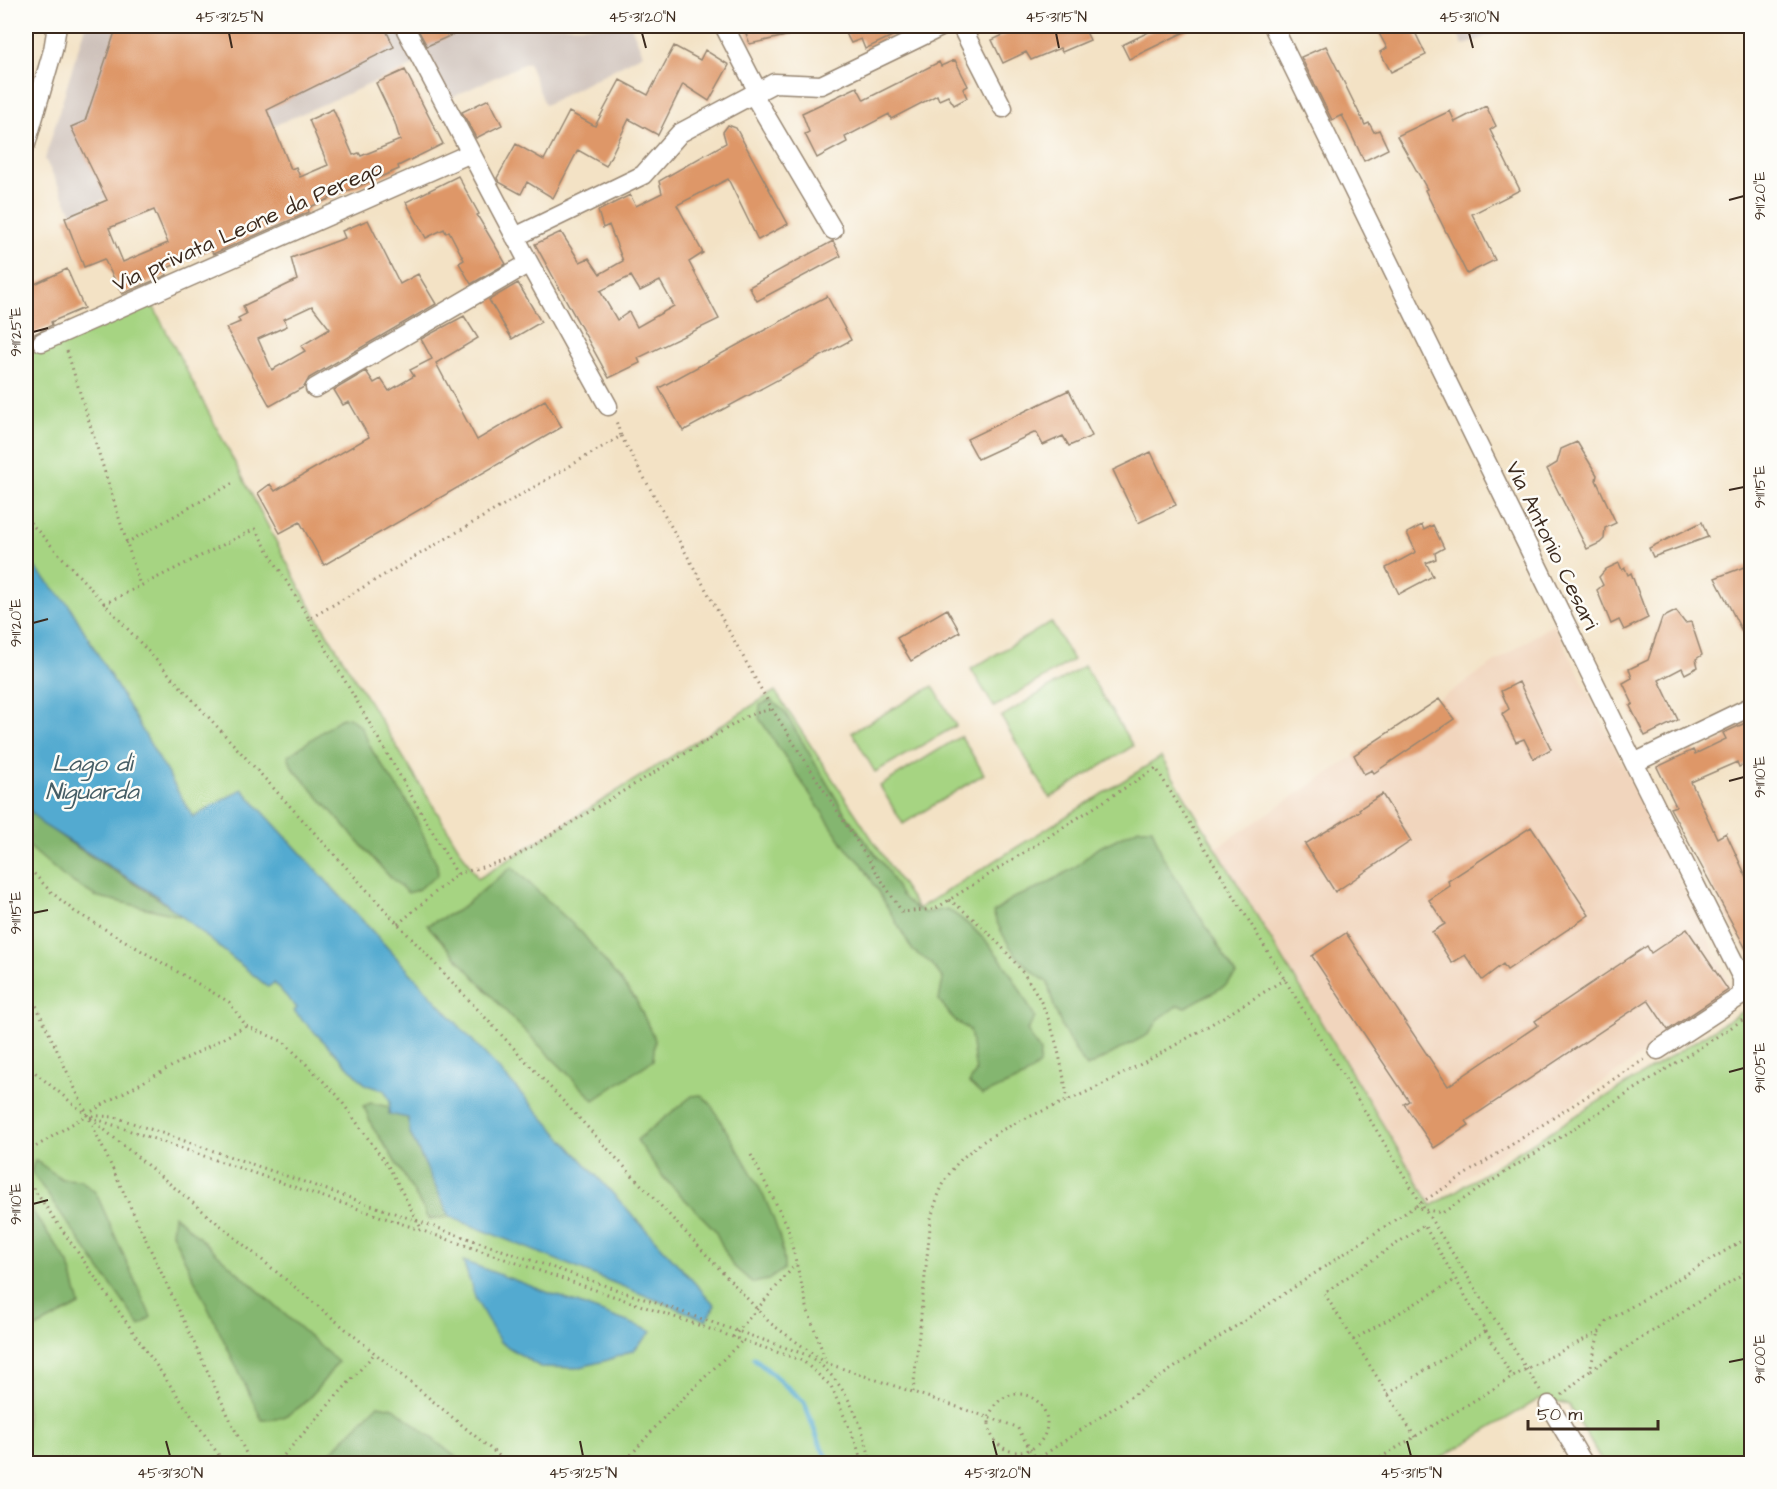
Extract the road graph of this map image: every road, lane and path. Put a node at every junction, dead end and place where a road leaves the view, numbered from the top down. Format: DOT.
graph roads {
  1 [pos="57,26"];
  2 [pos="404,26"];
  3 [pos="724,26"];
  4 [pos="944,26"];
  5 [pos="962,26"];
  6 [pos="1273,26"];
  7 [pos="755,93"];
  8 [pos="1004,108"];
  9 [pos="26,144"];
  10 [pos="471,153"];
  11 [pos="833,230"];
  12 [pos="515,237"];
  13 [pos="529,263"];
  14 [pos="65,344"];
  15 [pos="39,349"];
  16 [pos="26,360"];
  17 [pos="315,388"];
  18 [pos="608,406"];
  19 [pos="621,436"];
  20 [pos="235,482"];
  21 [pos="26,518"];
  22 [pos="126,543"];
  23 [pos="140,585"];
  24 [pos="104,604"];
  25 [pos="309,619"];
  26 [pos="1752,706"];
  27 [pos="772,709"];
  28 [pos="1634,763"];
  29 [pos="26,865"];
  30 [pos="457,874"];
  31 [pos="949,900"];
  32 [pos="398,924"];
  33 [pos="1285,979"];
  34 [pos="26,984"];
  35 [pos="1752,1014"];
  36 [pos="246,1026"];
  37 [pos="1658,1050"];
  38 [pos="26,1065"];
  39 [pos="1068,1100"];
  40 [pos="86,1115"];
  41 [pos="26,1153"];
  42 [pos="751,1155"];
  43 [pos="26,1178"];
  44 [pos="1421,1203"];
  45 [pos="1414,1208"];
  46 [pos="1425,1210"];
  47 [pos="420,1222"];
  48 [pos="422,1230"];
  49 [pos="1752,1235"];
  50 [pos="797,1264"];
  51 [pos="1752,1268"];
  52 [pos="1456,1279"];
  53 [pos="757,1309"];
  54 [pos="1486,1330"];
  55 [pos="735,1332"];
  56 [pos="1599,1332"];
  57 [pos="733,1338"];
  58 [pos="1353,1340"];
  59 [pos="742,1341"];
  60 [pos="375,1353"];
  61 [pos="808,1354"];
  62 [pos="803,1361"];
  63 [pos="826,1363"];
  64 [pos="1527,1369"];
  65 [pos="1590,1370"];
  66 [pos="1513,1378"];
  67 [pos="913,1392"];
  68 [pos="1388,1394"];
  69 [pos="1550,1405"];
  70 [pos="989,1418"];
  71 [pos="1415,1437"];
  72 [pos="1031,1450"];
  73 [pos="1037,1459"];
  74 [pos="225,1464"];
  75 [pos="251,1464"];
  76 [pos="276,1464"];
  77 [pos="509,1464"];
  78 [pos="623,1464"];
  79 [pos="862,1464"];
  80 [pos="871,1464"];
  81 [pos="1030,1464"];
  82 [pos="1039,1464"];
  83 [pos="1371,1464"];
  84 [pos="1584,1464"];
  1 -- 9 [label="street"];
  2 -- 10 [label="street"];
  3 -- 7 [label="street"];
  4 -- 7 [label="street"];
  5 -- 8 [label="street"];
  6 -- 28 [label="street, Via Antonio Cesari"];
  7 -- 11 [label="street"];
  7 -- 12 [label="street"];
  10 -- 12 [label="street"];
  10 -- 15 [label="street, Via privata Leone da Perego"];
  12 -- 13 [label="street"];
  13 -- 17 [label="street"];
  13 -- 18 [label="street"];
  14 -- 22 [label="path"];
  15 -- 16 [label="path"];
  18 -- 19 [label="path"];
  19 -- 25 [label="path"];
  19 -- 27 [label="path"];
  20 -- 22 [label="path"];
  21 -- 24 [label="path"];
  22 -- 23 [label="path"];
  23 -- 24 [label="path"];
  23 -- 25 [label="path"];
  24 -- 32 [label="path"];
  25 -- 30 [label="path"];
  26 -- 28 [label="street"];
  27 -- 30 [label="path"];
  27 -- 31 [label="path"];
  28 -- 37 [label="street, Via Antonio Cesari"];
  29 -- 36 [label="path"];
  30 -- 32 [label="path"];
  31 -- 33 [label="path"];
  31 -- 39 [label="path"];
  32 -- 53 [label="path"];
  33 -- 39 [label="path"];
  33 -- 44 [label="path"];
  34 -- 40 [label="path"];
  35 -- 46 [label="path"];
  36 -- 40 [label="path"];
  36 -- 47 [label="path"];
  37 -- 44 [label="path"];
  38 -- 40 [label="path"];
  39 -- 67 [label="path"];
  40 -- 41 [label="path"];
  40 -- 47 [label="path"];
  40 -- 48 [label="path"];
  40 -- 60 [label="path"];
  40 -- 75 [label="path"];
  42 -- 50 [label="path"];
  43 -- 74 [label="path"];
  44 -- 45 [label="path"];
  44 -- 46 [label="path"];
  45 -- 46 [label="path"];
  45 -- 73 [label="path"];
  46 -- 64 [label="path"];
  47 -- 48 [label="path"];
  47 -- 55 [label="path"];
  48 -- 57 [label="path"];
  49 -- 56 [label="path"];
  50 -- 53 [label="path"];
  50 -- 63 [label="path"];
  51 -- 65 [label="path"];
  52 -- 54 [label="path"];
  52 -- 58 [label="path"];
  52 -- 58 [label="path"];
  53 -- 55 [label="path"];
  53 -- 61 [label="path"];
  54 -- 66 [label="path"];
  54 -- 68 [label="path"];
  55 -- 57 [label="path"];
  55 -- 61 [label="path"];
  56 -- 64 [label="path"];
  56 -- 65 [label="path"];
  57 -- 59 [label="path"];
  58 -- 68 [label="path"];
  59 -- 62 [label="path"];
  59 -- 78 [label="path"];
  60 -- 76 [label="path"];
  60 -- 77 [label="path"];
  61 -- 62 [label="path"];
  61 -- 63 [label="path"];
  61 -- 80 [label="path"];
  62 -- 79 [label="path"];
  63 -- 67 [label="path"];
  64 -- 66 [label="path"];
  64 -- 69 [label="path"];
  65 -- 69 [label="path"];
  66 -- 71 [label="path"];
  67 -- 70 [label="path"];
  68 -- 71 [label="path"];
  69 -- 84 [label="street"];
  70 -- 72 [label="path"];
  70 -- 72 [label="path"];
  70 -- 72 [label="path"];
  71 -- 83 [label="path"];
  72 -- 73 [label="path"];
  73 -- 81 [label="path"];
  73 -- 82 [label="path"];
}
